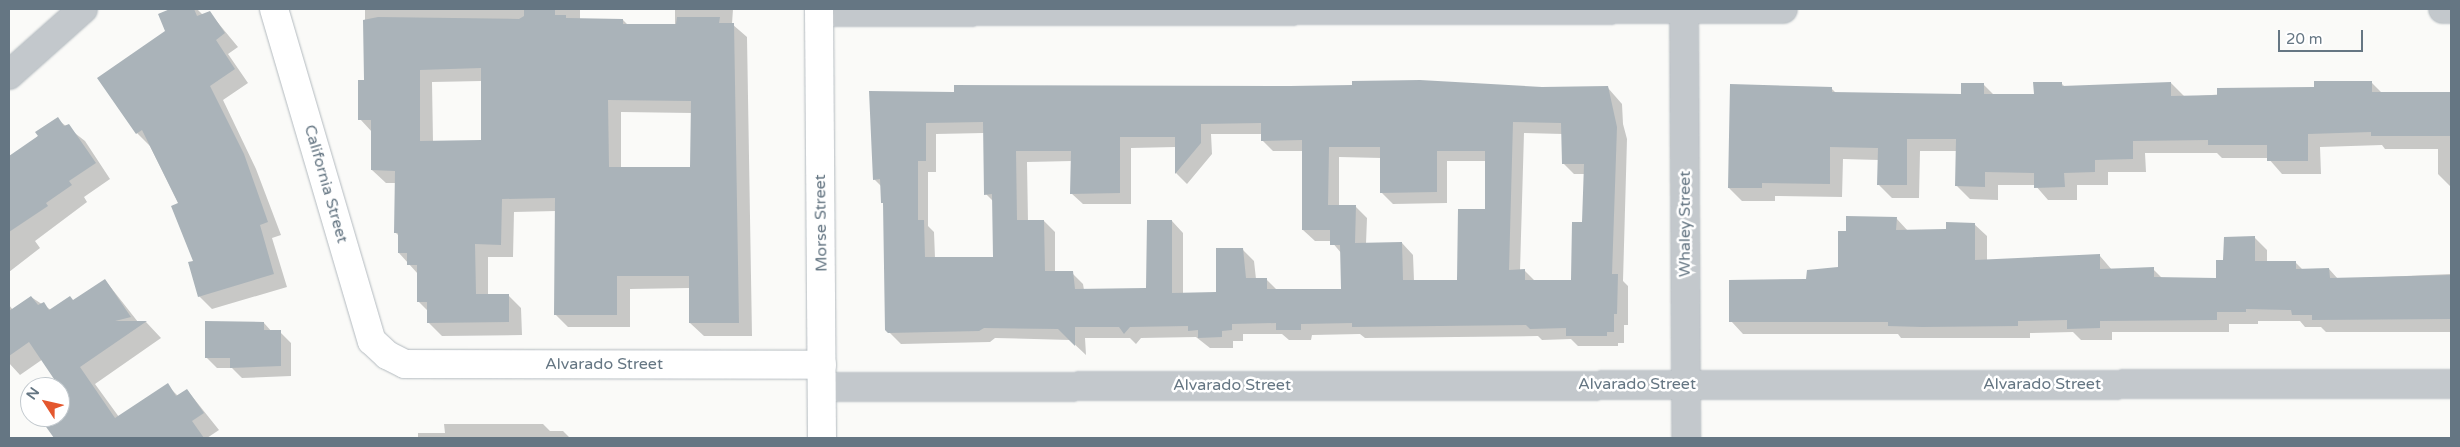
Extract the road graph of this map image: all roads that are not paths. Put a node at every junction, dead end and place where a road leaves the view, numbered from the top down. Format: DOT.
graph roads {
  1 [pos="84,9"];
  2 [pos="274,9"];
  3 [pos="1684,9"];
  4 [pos="1783,9"];
  5 [pos="2443,9"];
  6 [pos="2451,9"];
  7 [pos="819,11"];
  8 [pos="9,75"];
  9 [pos="387,355"];
  10 [pos="822,376"];
  11 [pos="1686,383"];
  12 [pos="2451,384"];
  13 [pos="822,438"];
  14 [pos="1686,438"];
  1 -- 8 [label="street"];
  2 -- 9 [label="street, California Street"];
  3 -- 4 [label="street"];
  3 -- 7 [label="street"];
  3 -- 11 [label="street, Whaley Street"];
  5 -- 6 [label="street"];
  7 -- 10 [label="street, Morse Street"];
  9 -- 10 [label="street, Alvarado Street"];
  10 -- 11 [label="street, Alvarado Street"];
  10 -- 13 [label="street, Morse Street"];
  11 -- 12 [label="street, Alvarado Street"];
  11 -- 14 [label="street, Whaley Street"];
}
